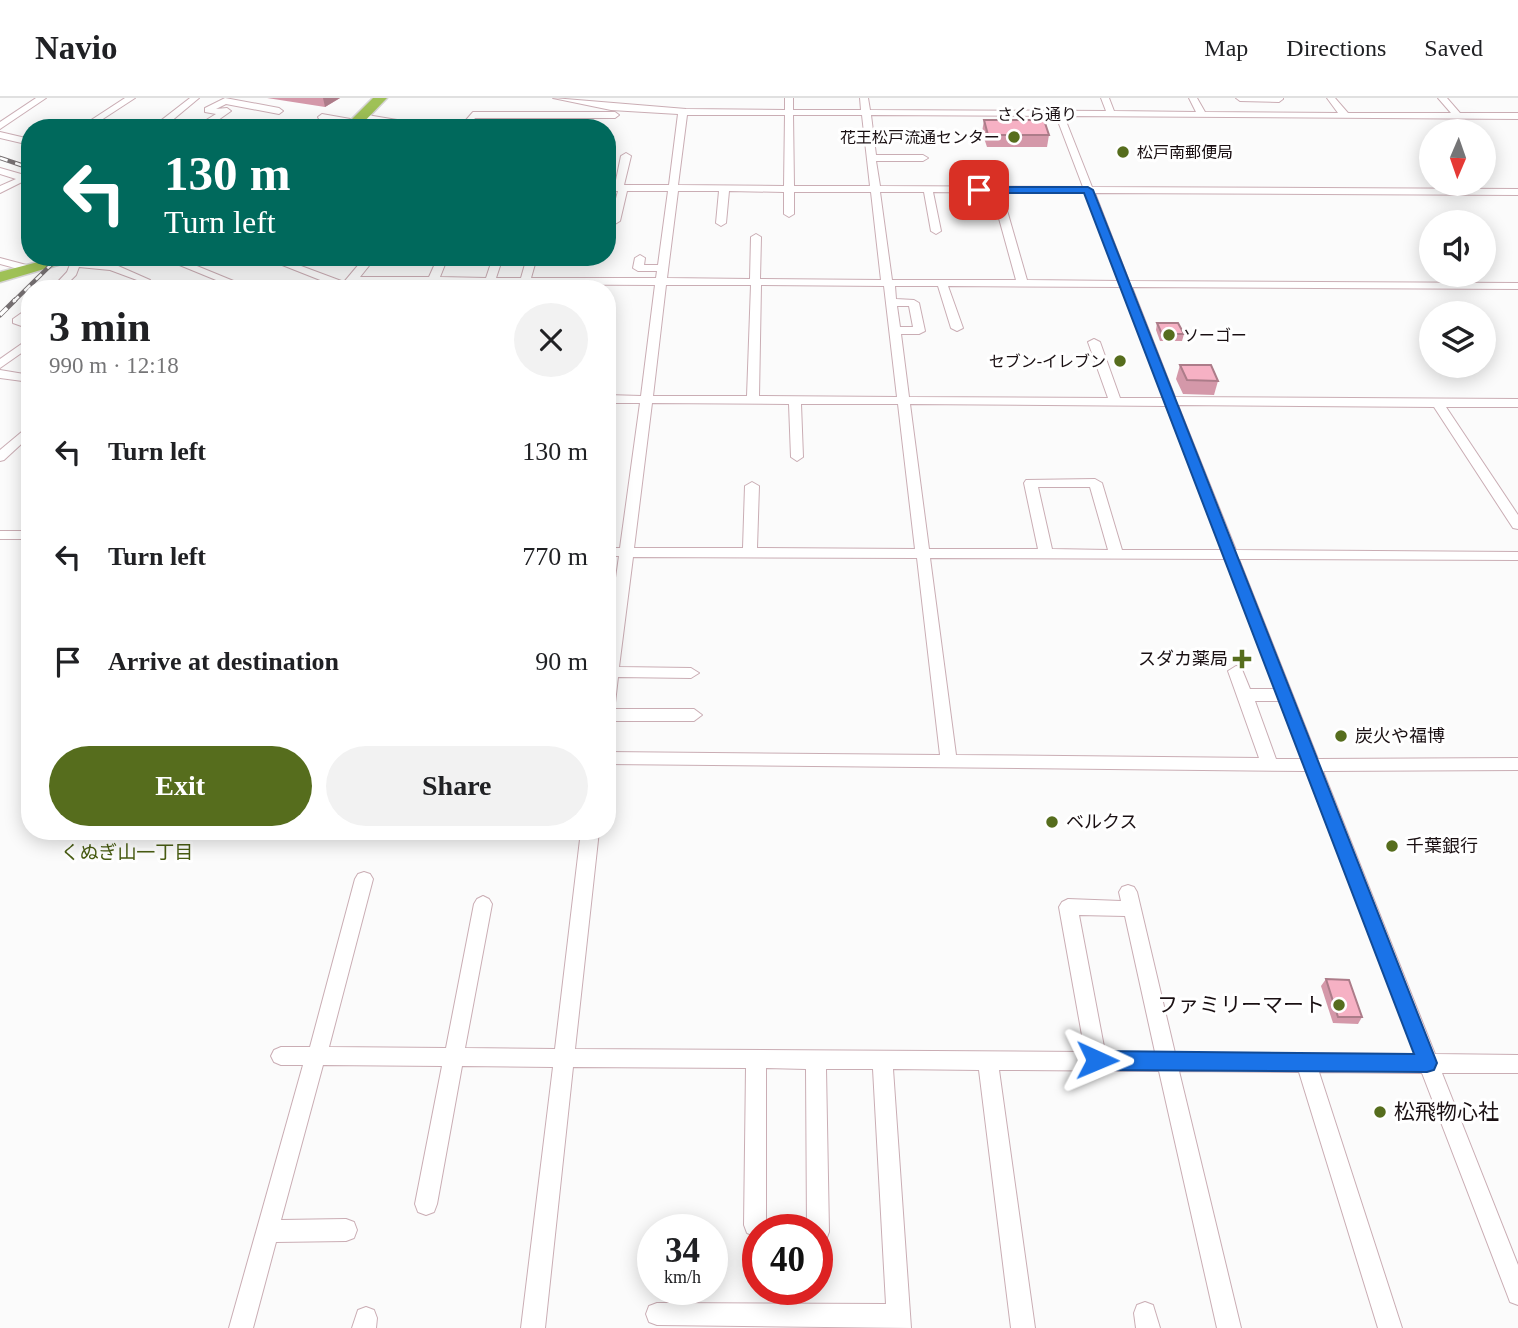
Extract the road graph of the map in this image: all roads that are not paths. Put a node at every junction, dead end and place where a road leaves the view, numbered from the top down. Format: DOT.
graph roads {
  1 [pos="26,98"];
  2 [pos="131,98"];
  3 [pos="195,98"];
  4 [pos="380,98"];
  5 [pos="558,98"];
  6 [pos="656,98"];
  7 [pos="759,98"];
  8 [pos="789,98"];
  9 [pos="864,98"];
  10 [pos="911,98"];
  11 [pos="942,98"];
  12 [pos="969,98"];
  13 [pos="1002,98"];
  14 [pos="1105,98"];
  15 [pos="1193,98"];
  16 [pos="1240,98"];
  17 [pos="1331,98"];
  18 [pos="1442,98"];
  19 [pos="41,99"];
  20 [pos="1279,99"];
  21 [pos="240,103"];
  22 [pos="648,110"];
  23 [pos="3,111"];
  24 [pos="279,111"];
  25 [pos="683,112"];
  26 [pos="1053,112"];
  27 [pos="20,113"];
  28 [pos="224,113"];
  29 [pos="758,113"];
  30 [pos="789,113"];
  31 [pos="973,113"];
  32 [pos="866,114"];
  33 [pos="914,114"];
  34 [pos="945,114"];
  35 [pos="1006,114"];
  36 [pos="1111,114"];
  37 [pos="496,115"];
  38 [pos="1202,115"];
  39 [pos="1250,115"];
  40 [pos="1345,115"];
  41 [pos="1458,116"];
  42 [pos="1518,116"];
  43 [pos="322,117"];
  44 [pos="97,119"];
  45 [pos="168,119"];
  46 [pos="214,119"];
  47 [pos="333,119"];
  48 [pos="360,119"];
  49 [pos="470,119"];
  50 [pos="494,119"];
  51 [pos="0,126"];
  52 [pos="0,135"];
  53 [pos="21,140"];
  54 [pos="626,156"];
  55 [pos="872,158"];
  56 [pos="923,159"];
  57 [pos="0,171"];
  58 [pos="21,177"];
  59 [pos="21,180"];
  60 [pos="616,188"];
  61 [pos="621,188"];
  62 [pos="671,189"];
  63 [pos="724,189"];
  64 [pos="789,189"];
  65 [pos="0,190"];
  66 [pos="876,190"];
  67 [pos="928,190"];
  68 [pos="996,190"];
  69 [pos="1088,190"];
  70 [pos="1518,192"];
  71 [pos="789,215"];
  72 [pos="616,216"];
  73 [pos="721,223"];
  74 [pos="936,231"];
  75 [pos="756,237"];
  76 [pos="640,258"];
  77 [pos="0,261"];
  78 [pos="44,266"];
  79 [pos="108,266"];
  80 [pos="189,266"];
  81 [pos="292,266"];
  82 [pos="363,266"];
  83 [pos="662,268"];
  84 [pos="30,269"];
  85 [pos="0,277"];
  86 [pos="145,280"];
  87 [pos="225,280"];
  88 [pos="332,280"];
  89 [pos="350,280"];
  90 [pos="616,282"];
  91 [pos="660,282"];
  92 [pos="755,282"];
  93 [pos="888,283"];
  94 [pos="942,283"];
  95 [pos="1022,283"];
  96 [pos="1125,284"];
  97 [pos="1518,286"];
  98 [pos="892,302"];
  99 [pos="957,328"];
  100 [pos="896,330"];
  101 [pos="1094,342"];
  102 [pos="21,348"];
  103 [pos="0,365"];
  104 [pos="0,374"];
  105 [pos="21,378"];
  106 [pos="616,399"];
  107 [pos="753,399"];
  108 [pos="645,400"];
  109 [pos="795,400"];
  110 [pos="904,400"];
  111 [pos="1115,402"];
  112 [pos="1170,402"];
  113 [pos="1438,403"];
  114 [pos="1518,403"];
  115 [pos="21,437"];
  116 [pos="0,457"];
  117 [pos="797,457"];
  118 [pos="750,486"];
  119 [pos="1518,524"];
  120 [pos="0,535"];
  121 [pos="21,535"];
  122 [pos="616,552"];
  123 [pos="626,552"];
  124 [pos="750,553"];
  125 [pos="923,553"];
  126 [pos="1046,554"];
  127 [pos="1116,554"];
  128 [pos="1230,555"];
  129 [pos="1518,556"];
  130 [pos="616,632"];
  131 [pos="1236,671"];
  132 [pos="616,672"];
  133 [pos="691,673"];
  134 [pos="1245,695"];
  135 [pos="1284,695"];
  136 [pos="616,715"];
  137 [pos="694,715"];
  138 [pos="616,758"];
  139 [pos="949,761"];
  140 [pos="1518,764"];
  141 [pos="1270,765"];
  142 [pos="1312,765"];
  143 [pos="589,840"];
  144 [pos="364,879"];
  145 [pos="483,904"];
  146 [pos="281,1056"];
  147 [pos="453,1056"];
  148 [pos="316,1057"];
  149 [pos="756,1058"];
  150 [pos="816,1058"];
  151 [pos="563,1059"];
  152 [pos="882,1059"];
  153 [pos="988,1060"];
  154 [pos="1097,1060"];
  155 [pos="1167,1062"];
  156 [pos="1427,1063"];
  157 [pos="1307,1064"];
  158 [pos="1518,1064"];
  159 [pos="426,1204"];
  160 [pos="755,1214"];
  161 [pos="818,1214"];
  162 [pos="346,1230"];
  163 [pos="267,1231"];
  164 [pos="1518,1294"];
  165 [pos="657,1314"];
  166 [pos="899,1322"];
  167 [pos="240,1328"];
  168 [pos="533,1328"];
  169 [pos="1023,1328"];
  170 [pos="1229,1328"];
  171 [pos="1390,1328"];
  1 -- 19 [label="street"];
  2 -- 44 [label="street"];
  3 -- 45 [label="street"];
  4 -- 48 [label="highway"];
  5 -- 22 [label="street, さくら通り"];
  6 -- 22 [label="street"];
  7 -- 29 [label="street"];
  8 -- 30 [label="street"];
  9 -- 32 [label="street"];
  10 -- 33 [label="street"];
  11 -- 34 [label="street"];
  12 -- 31 [label="street"];
  13 -- 35 [label="street"];
  14 -- 36 [label="street"];
  15 -- 38 [label="street"];
  16 -- 20 [label="street"];
  16 -- 39 [label="street"];
  17 -- 40 [label="street"];
  18 -- 41 [label="street"];
  19 -- 27 [label="street"];
  21 -- 24 [label="street"];
  21 -- 28 [label="street"];
  21 -- 28 [label="street"];
  22 -- 25 [label="street, さくら通り"];
  22 -- 37 [label="street"];
  23 -- 27 [label="street"];
  25 -- 29 [label="street, さくら通り"];
  25 -- 62 [label="street"];
  26 -- 35 [label="street, さくら通り"];
  26 -- 36 [label="street, さくら通り"];
  26 -- 69 [label="street"];
  27 -- 51 [label="street"];
  28 -- 46 [label="street"];
  29 -- 30 [label="street, さくら通り"];
  30 -- 32 [label="street, さくら通り"];
  30 -- 64 [label="street"];
  31 -- 34 [label="street, さくら通り"];
  31 -- 35 [label="street, さくら通り"];
  32 -- 33 [label="street, さくら通り"];
  32 -- 55 [label="street"];
  33 -- 34 [label="street, さくら通り"];
  36 -- 38 [label="street, さくら通り"];
  37 -- 49 [label="street"];
  37 -- 50 [label="street"];
  38 -- 39 [label="street, さくら通り"];
  39 -- 40 [label="street, さくら通り"];
  40 -- 41 [label="street, さくら通り"];
  41 -- 42 [label="street, さくら通り"];
  43 -- 47 [label="street"];
  52 -- 53 [label="street"];
  54 -- 61 [label="street"];
  55 -- 56 [label="street"];
  55 -- 66 [label="street"];
  57 -- 58 [label="street"];
  59 -- 65 [label="street"];
  60 -- 61 [label="street"];
  61 -- 62 [label="street"];
  61 -- 72 [label="street"];
  62 -- 63 [label="street"];
  62 -- 83 [label="street"];
  63 -- 64 [label="street"];
  63 -- 73 [label="street"];
  64 -- 66 [label="street"];
  64 -- 71 [label="street"];
  66 -- 67 [label="street"];
  66 -- 93 [label="street"];
  67 -- 68 [label="street"];
  67 -- 74 [label="street"];
  68 -- 69 [label="street"];
  68 -- 95 [label="street"];
  69 -- 70 [label="street"];
  69 -- 96 [label="street"];
  75 -- 92 [label="street"];
  76 -- 83 [label="street"];
  77 -- 84 [label="street"];
  78 -- 84 [label="highway"];
  79 -- 86 [label="street"];
  80 -- 87 [label="street"];
  81 -- 88 [label="street"];
  82 -- 89 [label="street"];
  83 -- 91 [label="street"];
  84 -- 85 [label="highway"];
  90 -- 91 [label="street"];
  91 -- 92 [label="street"];
  91 -- 108 [label="street"];
  92 -- 93 [label="street"];
  92 -- 107 [label="street"];
  93 -- 94 [label="street"];
  93 -- 98 [label="street"];
  94 -- 95 [label="street"];
  94 -- 99 [label="street"];
  95 -- 96 [label="street"];
  96 -- 97 [label="street"];
  96 -- 112 [label="street"];
  98 -- 100 [label="street"];
  98 -- 100 [label="street"];
  100 -- 110 [label="street"];
  101 -- 111 [label="street"];
  102 -- 103 [label="street"];
  104 -- 105 [label="street"];
  106 -- 108 [label="street"];
  107 -- 108 [label="street"];
  107 -- 109 [label="street"];
  108 -- 123 [label="street"];
  109 -- 110 [label="street"];
  109 -- 117 [label="street"];
  110 -- 111 [label="street"];
  110 -- 125 [label="street"];
  111 -- 112 [label="street"];
  112 -- 113 [label="street"];
  112 -- 128 [label="street"];
  113 -- 114 [label="street"];
  113 -- 119 [label="street"];
  115 -- 116 [label="street"];
  118 -- 124 [label="street"];
  120 -- 121 [label="street"];
  122 -- 123 [label="street"];
  123 -- 124 [label="street"];
  123 -- 130 [label="street"];
  124 -- 125 [label="street"];
  125 -- 126 [label="street"];
  125 -- 139 [label="street"];
  126 -- 127 [label="street"];
  126 -- 127 [label="street"];
  127 -- 128 [label="street"];
  128 -- 129 [label="street"];
  128 -- 135 [label="street"];
  131 -- 134 [label="street"];
  132 -- 133 [label="street"];
  134 -- 135 [label="street"];
  134 -- 141 [label="street"];
  135 -- 142 [label="street"];
  136 -- 137 [label="street"];
  138 -- 139 [label="street"];
  139 -- 141 [label="street"];
  140 -- 142 [label="street"];
  141 -- 142 [label="street"];
  142 -- 156 [label="street"];
  143 -- 151 [label="street"];
  144 -- 148 [label="street"];
  145 -- 147 [label="street"];
  146 -- 148 [label="street"];
  147 -- 148 [label="street"];
  147 -- 151 [label="street"];
  147 -- 159 [label="street"];
  148 -- 163 [label="street"];
  149 -- 150 [label="street"];
  149 -- 151 [label="street"];
  149 -- 160 [label="street"];
  150 -- 152 [label="street"];
  150 -- 161 [label="street"];
  151 -- 168 [label="street"];
  152 -- 153 [label="street"];
  152 -- 166 [label="street"];
  153 -- 154 [label="street"];
  153 -- 169 [label="street"];
  154 -- 155 [label="street"];
  154 -- 155 [label="street"];
  155 -- 157 [label="street"];
  155 -- 170 [label="street"];
  156 -- 157 [label="street"];
  156 -- 158 [label="street"];
  156 -- 164 [label="street"];
  157 -- 171 [label="street"];
  162 -- 163 [label="street"];
  163 -- 167 [label="street"];
  165 -- 166 [label="street"];
}
